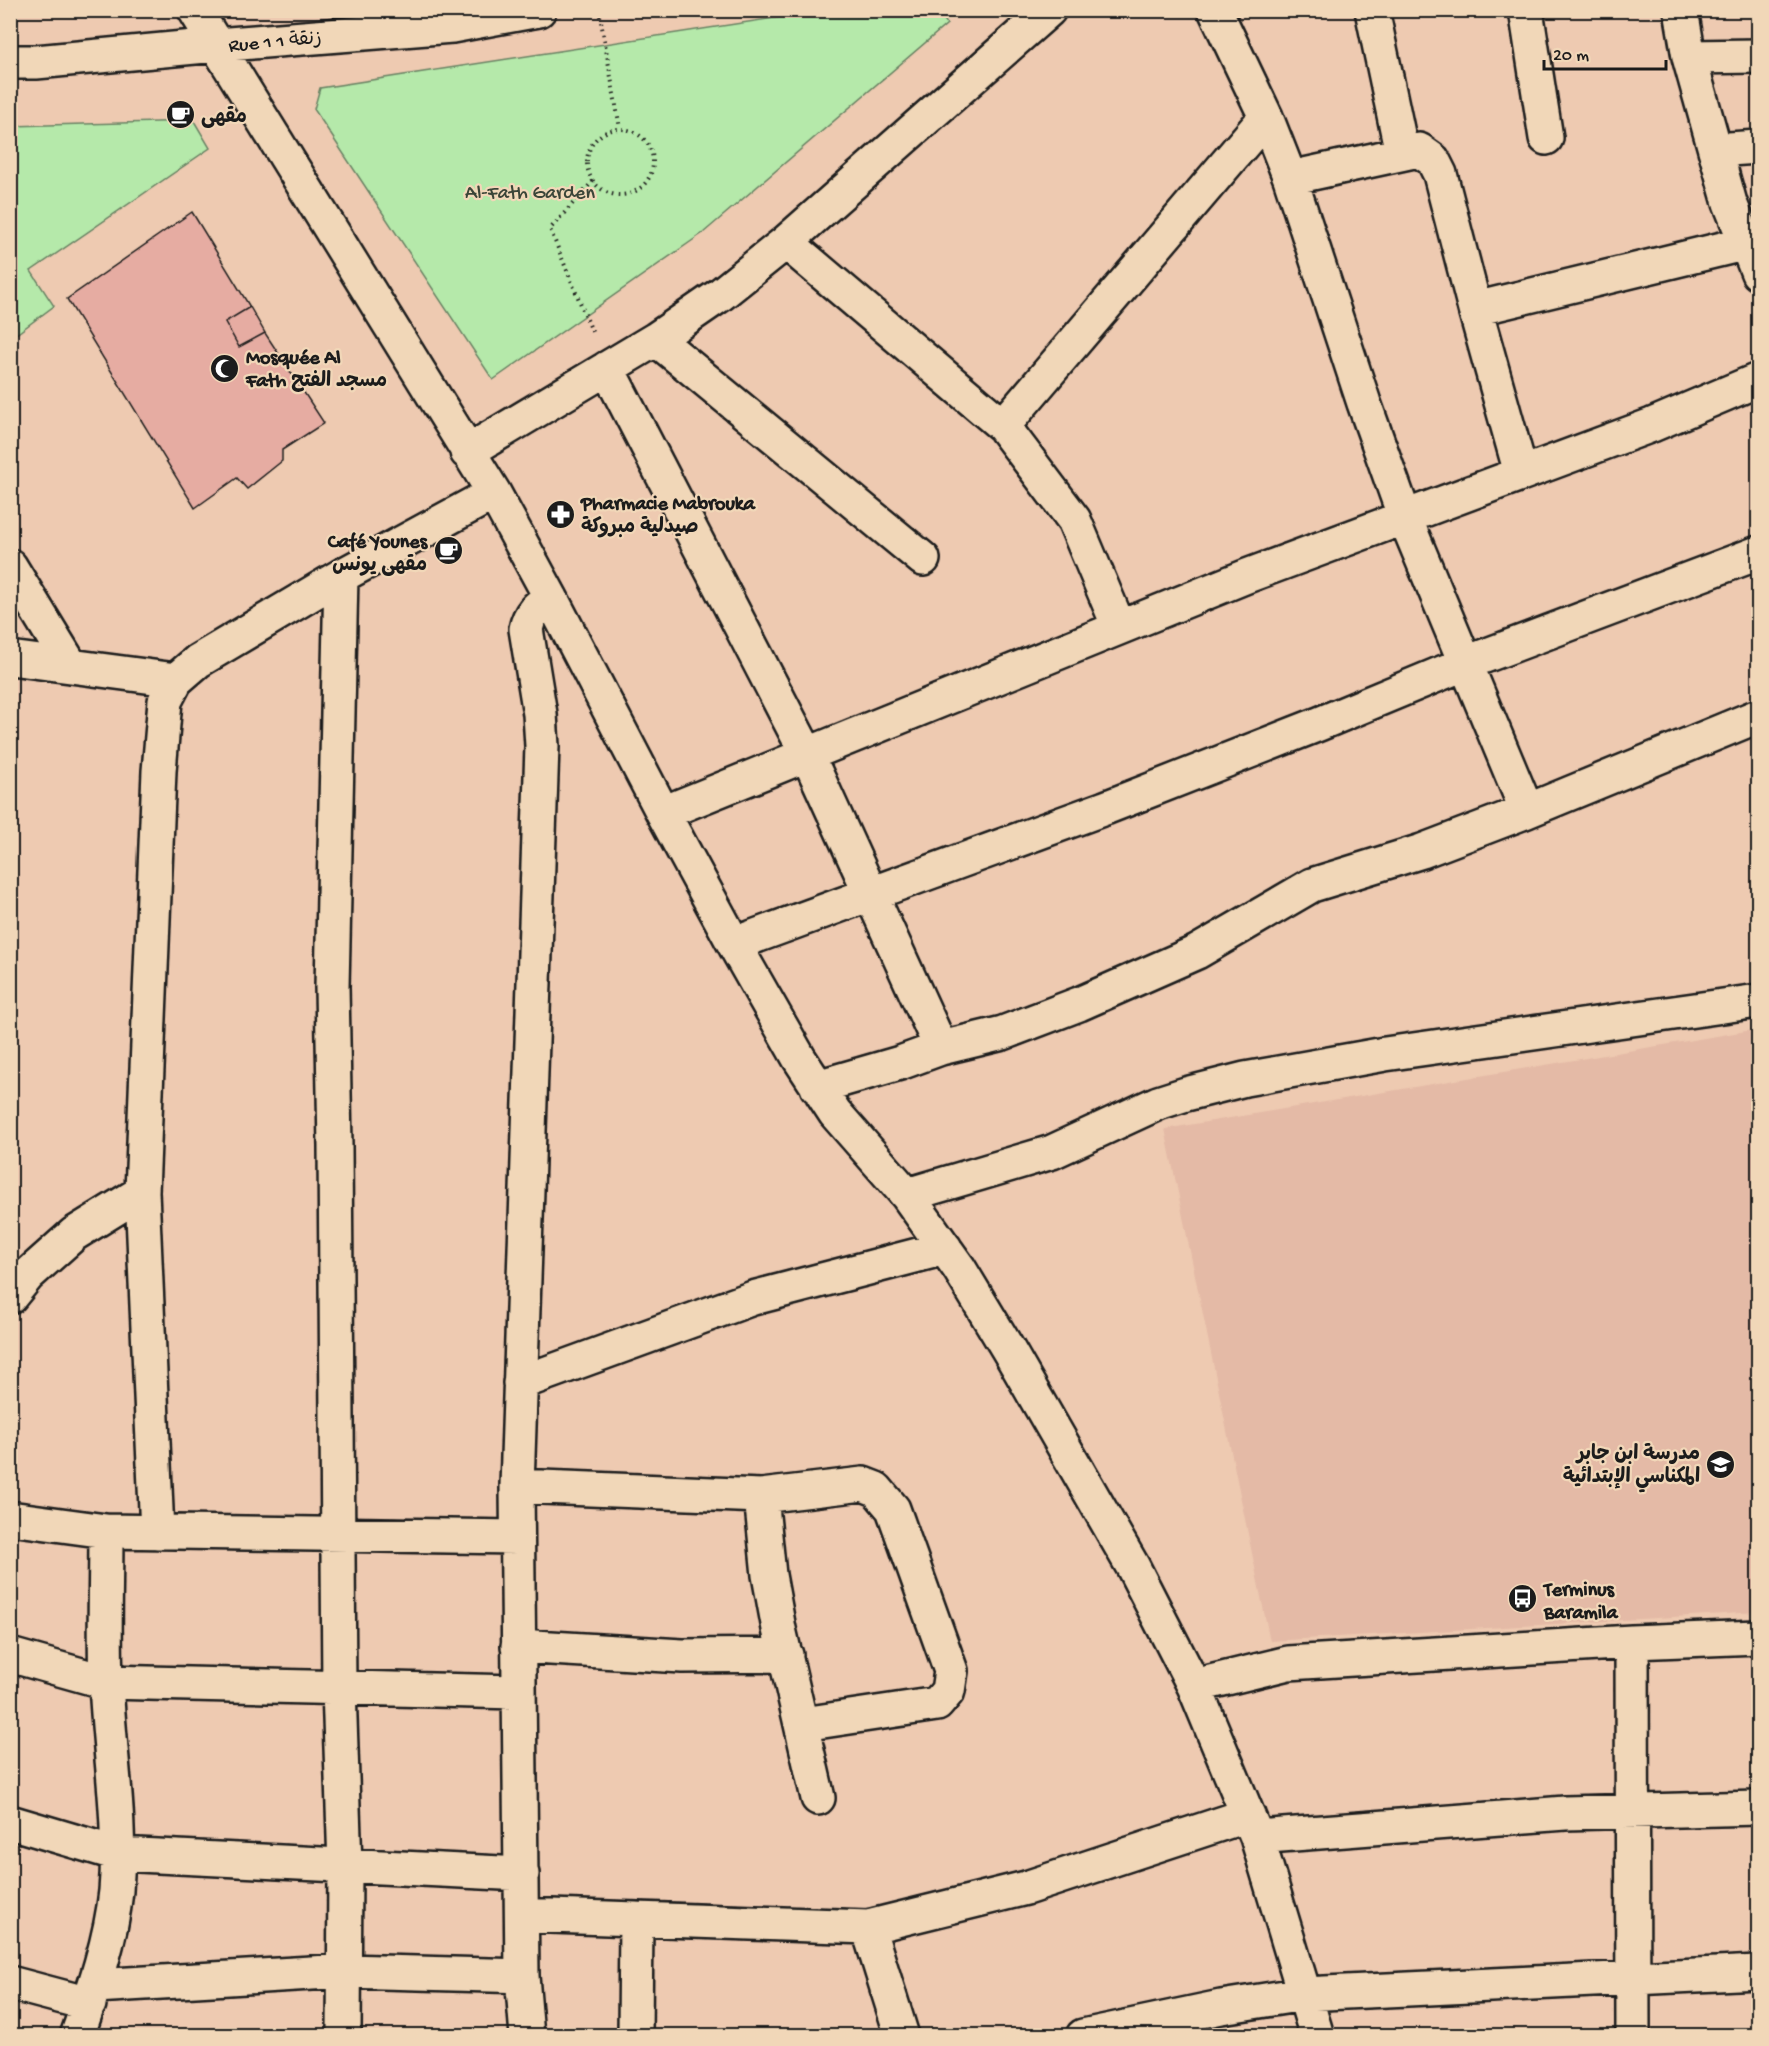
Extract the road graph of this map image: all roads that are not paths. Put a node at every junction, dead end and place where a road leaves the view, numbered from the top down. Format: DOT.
graph roads {
  1 [pos="195,10"];
  2 [pos="539,10"];
  3 [pos="1049,10"];
  4 [pos="1215,10"];
  5 [pos="1372,10"];
  6 [pos="1526,10"];
  7 [pos="1681,10"];
  8 [pos="216,45"];
  9 [pos="1758,56"];
  10 [pos="1689,57"];
  11 [pos="10,62"];
  12 [pos="1266,117"];
  13 [pos="1546,138"];
  14 [pos="1758,147"];
  15 [pos="1715,150"];
  16 [pos="1402,153"];
  17 [pos="1290,178"];
  18 [pos="786,242"];
  19 [pos="1753,258"];
  20 [pos="1475,309"];
  21 [pos="656,339"];
  22 [pos="607,368"];
  23 [pos="1758,380"];
  24 [pos="1003,426"];
  25 [pos="467,452"];
  26 [pos="1521,473"];
  27 [pos="494,493"];
  28 [pos="1405,518"];
  29 [pos="1758,552"];
  30 [pos="923,559"];
  31 [pos="10,566"];
  32 [pos="340,576"];
  33 [pos="551,598"];
  34 [pos="1119,627"];
  35 [pos="10,658"];
  36 [pos="1466,663"];
  37 [pos="71,666"];
  38 [pos="176,680"];
  39 [pos="1758,716"];
  40 [pos="807,754"];
  41 [pos="1527,811"];
  42 [pos="663,813"];
  43 [pos="872,894"];
  44 [pos="734,944"];
  45 [pos="1758,1000"];
  46 [pos="941,1048"];
  47 [pos="817,1087"];
  48 [pos="142,1192"];
  49 [pos="907,1195"];
  50 [pos="945,1248"];
  51 [pos="10,1298"];
  52 [pos="520,1383"];
  53 [pos="516,1486"];
  54 [pos="761,1496"];
  55 [pos="10,1518"];
  56 [pos="106,1531"];
  57 [pos="157,1532"];
  58 [pos="338,1535"];
  59 [pos="517,1537"];
  60 [pos="1758,1637"];
  61 [pos="1632,1642"];
  62 [pos="518,1646"];
  63 [pos="10,1655"];
  64 [pos="786,1655"];
  65 [pos="106,1682"];
  66 [pos="1194,1686"];
  67 [pos="339,1689"];
  68 [pos="519,1692"];
  69 [pos="802,1724"];
  70 [pos="819,1798"];
  71 [pos="1758,1808"];
  72 [pos="1633,1810"];
  73 [pos="10,1822"];
  74 [pos="1253,1826"];
  75 [pos="118,1854"];
  76 [pos="345,1866"];
  77 [pos="522,1874"];
  78 [pos="522,1915"];
  79 [pos="636,1919"];
  80 [pos="868,1927"];
  81 [pos="345,1971"];
  82 [pos="1758,1972"];
  83 [pos="522,1976"];
  84 [pos="1632,1977"];
  85 [pos="10,1983"];
  86 [pos="1304,1994"];
  87 [pos="92,1995"];
  88 [pos="77,2036"];
  89 [pos="344,2036"];
  90 [pos="527,2036"];
  91 [pos="634,2036"];
  92 [pos="902,2036"];
  93 [pos="1083,2036"];
  94 [pos="1317,2036"];
  95 [pos="1633,2036"];
  1 -- 8 [label="street"];
  2 -- 8 [label="street, Rue 1 زنقة 1"];
  3 -- 18 [label="street"];
  4 -- 12 [label="street"];
  5 -- 16 [label="street"];
  6 -- 13 [label="street"];
  7 -- 10 [label="street"];
  8 -- 11 [label="street, Rue 1 زنقة 1"];
  8 -- 25 [label="street"];
  9 -- 10 [label="street"];
  10 -- 15 [label="street"];
  12 -- 17 [label="street"];
  12 -- 24 [label="street"];
  14 -- 15 [label="street"];
  15 -- 19 [label="street"];
  16 -- 17 [label="street"];
  16 -- 20 [label="street"];
  17 -- 28 [label="street"];
  18 -- 21 [label="street"];
  18 -- 24 [label="street"];
  19 -- 20 [label="street"];
  20 -- 26 [label="street"];
  21 -- 22 [label="street"];
  21 -- 30 [label="street"];
  22 -- 25 [label="street"];
  22 -- 40 [label="street"];
  23 -- 26 [label="street"];
  24 -- 34 [label="street"];
  25 -- 27 [label="street"];
  26 -- 28 [label="street"];
  27 -- 32 [label="street"];
  27 -- 33 [label="street"];
  28 -- 34 [label="street"];
  28 -- 36 [label="street"];
  29 -- 36 [label="street"];
  31 -- 37 [label="street"];
  32 -- 38 [label="street"];
  32 -- 58 [label="street"];
  33 -- 42 [label="street"];
  33 -- 52 [label="street"];
  34 -- 40 [label="street"];
  35 -- 37 [label="street"];
  36 -- 41 [label="street"];
  36 -- 43 [label="street"];
  37 -- 38 [label="street"];
  38 -- 48 [label="street"];
  39 -- 41 [label="street"];
  40 -- 42 [label="street"];
  40 -- 43 [label="street"];
  41 -- 46 [label="street"];
  42 -- 44 [label="street"];
  43 -- 44 [label="street"];
  43 -- 46 [label="street"];
  44 -- 47 [label="street"];
  45 -- 49 [label="street"];
  46 -- 47 [label="street"];
  47 -- 49 [label="street"];
  48 -- 51 [label="street"];
  48 -- 57 [label="street"];
  49 -- 50 [label="street"];
  50 -- 52 [label="street"];
  50 -- 66 [label="street"];
  52 -- 53 [label="street"];
  53 -- 54 [label="street"];
  53 -- 59 [label="street"];
  54 -- 64 [label="street"];
  54 -- 69 [label="street"];
  55 -- 56 [label="street"];
  56 -- 57 [label="street"];
  56 -- 65 [label="street"];
  57 -- 58 [label="street"];
  58 -- 59 [label="street"];
  58 -- 67 [label="street"];
  59 -- 62 [label="street"];
  60 -- 61 [label="street"];
  61 -- 66 [label="street"];
  61 -- 72 [label="street"];
  62 -- 64 [label="street"];
  62 -- 68 [label="street"];
  63 -- 65 [label="street"];
  64 -- 69 [label="street"];
  65 -- 67 [label="street"];
  65 -- 75 [label="street"];
  66 -- 74 [label="street"];
  67 -- 68 [label="street"];
  67 -- 76 [label="street"];
  68 -- 77 [label="street"];
  69 -- 70 [label="street"];
  71 -- 72 [label="street"];
  72 -- 74 [label="street"];
  72 -- 84 [label="street"];
  73 -- 75 [label="street"];
  74 -- 80 [label="street"];
  74 -- 86 [label="street"];
  75 -- 76 [label="street"];
  75 -- 87 [label="street"];
  76 -- 77 [label="street"];
  76 -- 81 [label="street"];
  77 -- 78 [label="street"];
  78 -- 79 [label="street"];
  78 -- 83 [label="street"];
  79 -- 80 [label="street"];
  79 -- 91 [label="street"];
  80 -- 92 [label="street"];
  81 -- 83 [label="street"];
  81 -- 87 [label="street"];
  81 -- 89 [label="street"];
  82 -- 84 [label="street"];
  83 -- 90 [label="street"];
  84 -- 86 [label="street"];
  84 -- 95 [label="street"];
  85 -- 87 [label="street"];
  86 -- 93 [label="street"];
  86 -- 94 [label="street"];
  87 -- 88 [label="street"];
}
